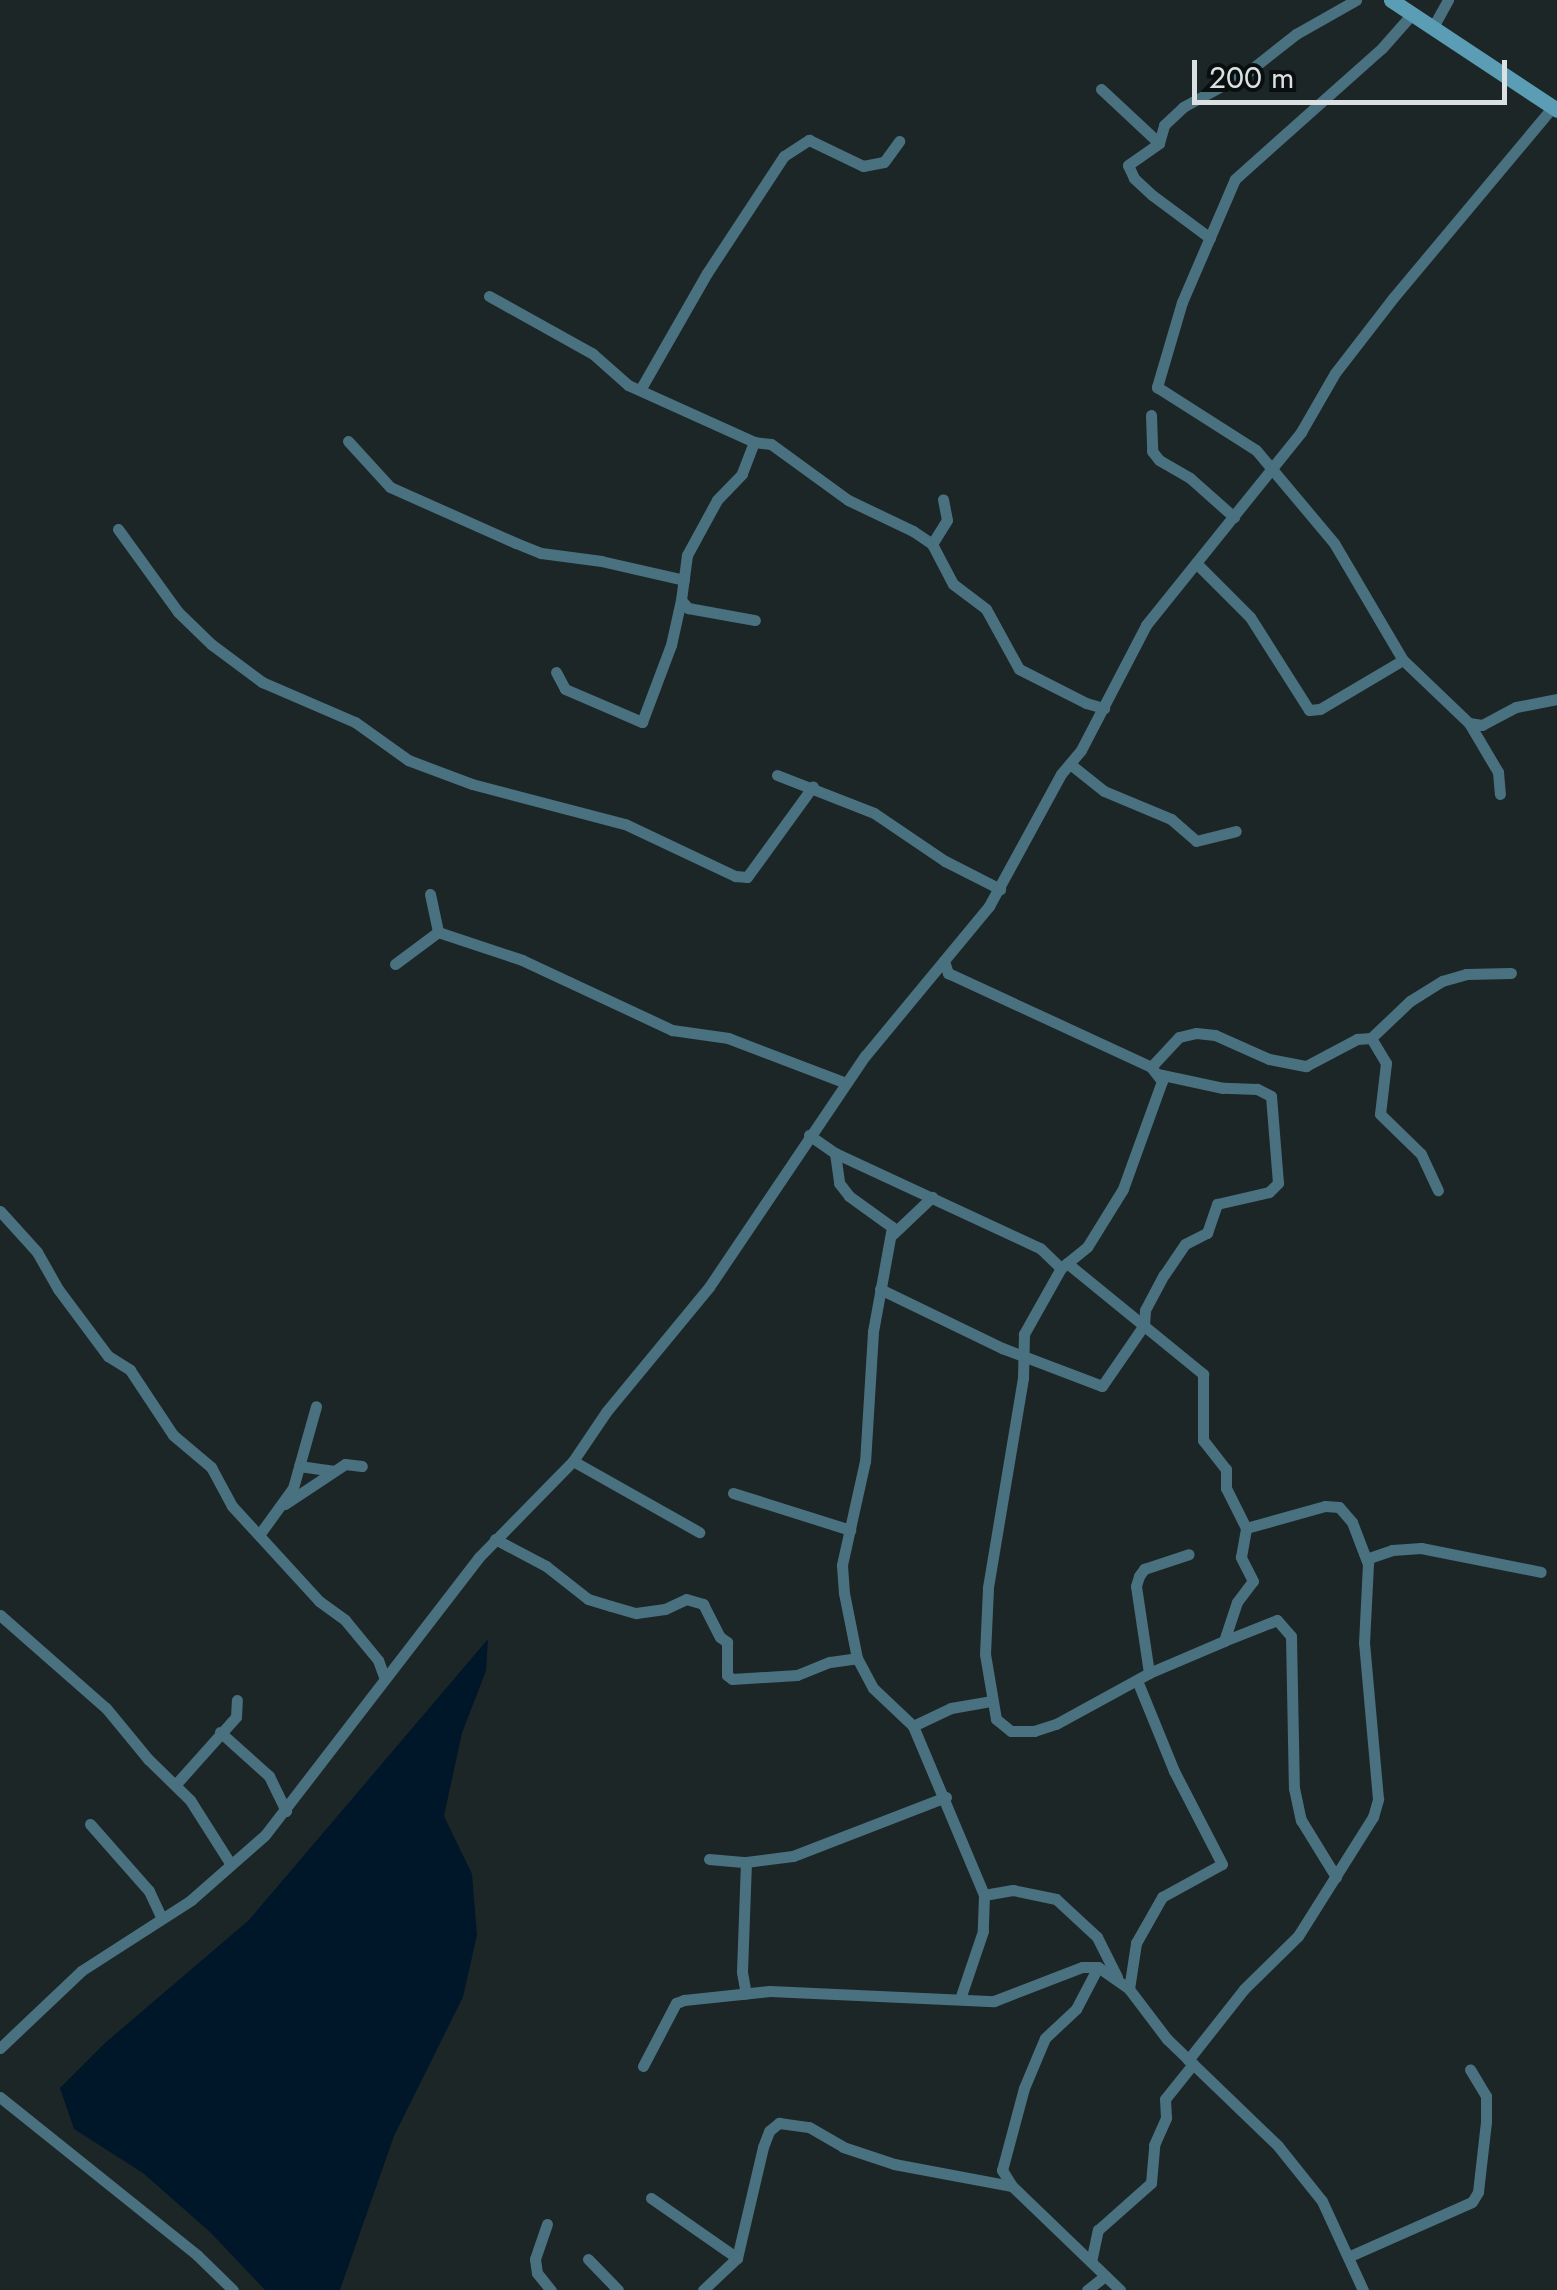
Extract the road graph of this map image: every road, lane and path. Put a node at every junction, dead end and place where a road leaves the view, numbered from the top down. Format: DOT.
graph roads {
  1 [pos="1356,0"];
  2 [pos="1391,0"];
  3 [pos="1448,0"];
  4 [pos="1412,14"];
  5 [pos="1433,27"];
  6 [pos="1101,89"];
  7 [pos="1555,109"];
  8 [pos="899,141"];
  9 [pos="1159,143"];
  10 [pos="1210,238"];
  11 [pos="488,296"];
  12 [pos="640,390"];
  13 [pos="1151,415"];
  14 [pos="348,440"];
  15 [pos="754,442"];
  16 [pos="1272,470"];
  17 [pos="943,499"];
  18 [pos="1234,517"];
  19 [pos="118,529"];
  20 [pos="932,544"];
  21 [pos="1196,563"];
  22 [pos="684,580"];
  23 [pos="681,600"];
  24 [pos="755,620"];
  25 [pos="1403,660"];
  26 [pos="556,672"];
  27 [pos="1557,699"];
  28 [pos="1104,708"];
  29 [pos="1469,723"];
  30 [pos="1070,764"];
  31 [pos="777,775"];
  32 [pos="813,786"];
  33 [pos="1500,794"];
  34 [pos="1236,831"];
  35 [pos="1000,889"];
  36 [pos="430,894"];
  37 [pos="438,932"];
  38 [pos="944,960"];
  39 [pos="395,964"];
  40 [pos="1511,972"];
  41 [pos="1371,1038"];
  42 [pos="1155,1071"];
  43 [pos="846,1083"];
  44 [pos="809,1134"];
  45 [pos="835,1153"];
  46 [pos="1438,1190"];
  47 [pos="932,1197"];
  48 [pos="0,1211"];
  49 [pos="893,1234"];
  50 [pos="1064,1266"];
  51 [pos="880,1289"];
  52 [pos="1144,1325"];
  53 [pos="1024,1355"];
  54 [pos="316,1406"];
  55 [pos="573,1461"];
  56 [pos="299,1466"];
  57 [pos="362,1466"];
  58 [pos="333,1471"];
  59 [pos="734,1493"];
  60 [pos="285,1504"];
  61 [pos="1246,1528"];
  62 [pos="850,1530"];
  63 [pos="699,1532"];
  64 [pos="259,1535"];
  65 [pos="495,1539"];
  66 [pos="1190,1554"];
  67 [pos="1368,1564"];
  68 [pos="1541,1572"];
  69 [pos="0,1615"];
  70 [pos="1224,1641"];
  71 [pos="858,1658"];
  72 [pos="1149,1673"];
  73 [pos="385,1679"];
  74 [pos="1138,1682"];
  75 [pos="237,1700"];
  76 [pos="990,1701"];
  77 [pos="912,1726"];
  78 [pos="220,1732"];
  79 [pos="176,1784"];
  80 [pos="946,1797"];
  81 [pos="286,1811"];
  82 [pos="90,1824"];
  83 [pos="708,1859"];
  84 [pos="746,1862"];
  85 [pos="230,1863"];
  86 [pos="1336,1877"];
  87 [pos="984,1895"];
  88 [pos="161,1917"];
  89 [pos="1098,1967"];
  90 [pos="1118,1978"];
  91 [pos="1129,1989"];
  92 [pos="746,1994"];
  93 [pos="961,1996"];
  94 [pos="0,2048"];
  95 [pos="1191,2062"];
  96 [pos="643,2066"];
  97 [pos="1470,2068"];
  98 [pos="0,2097"];
  99 [pos="1012,2186"];
  100 [pos="651,2198"];
  101 [pos="547,2224"];
  102 [pos="1350,2256"];
  103 [pos="737,2258"];
  104 [pos="588,2260"];
  105 [pos="1091,2262"];
  106 [pos="1105,2276"];
  107 [pos="232,2290"];
  108 [pos="550,2290"];
  109 [pos="618,2290"];
  110 [pos="703,2290"];
  111 [pos="1087,2290"];
  112 [pos="1120,2290"];
  113 [pos="1363,2290"];
  1 -- 9 [label="street"];
  2 -- 4 [label="main road"];
  3 -- 5 [label="street"];
  4 -- 5 [label="main road"];
  4 -- 10 [label="street"];
  5 -- 7 [label="main road"];
  6 -- 9 [label="street"];
  7 -- 16 [label="street"];
  8 -- 12 [label="street"];
  9 -- 10 [label="street"];
  10 -- 16 [label="street"];
  11 -- 12 [label="street"];
  12 -- 15 [label="street"];
  13 -- 18 [label="street"];
  14 -- 22 [label="street"];
  15 -- 20 [label="street"];
  15 -- 22 [label="street"];
  16 -- 18 [label="street"];
  16 -- 25 [label="street"];
  17 -- 20 [label="street"];
  18 -- 21 [label="street"];
  19 -- 32 [label="street"];
  20 -- 28 [label="street"];
  21 -- 25 [label="street"];
  21 -- 28 [label="street"];
  22 -- 23 [label="street"];
  23 -- 24 [label="street"];
  23 -- 26 [label="street"];
  25 -- 29 [label="street"];
  27 -- 29 [label="street"];
  28 -- 30 [label="street"];
  29 -- 33 [label="street"];
  30 -- 34 [label="street"];
  30 -- 35 [label="street"];
  31 -- 32 [label="street"];
  32 -- 35 [label="street"];
  35 -- 38 [label="street"];
  36 -- 37 [label="street"];
  37 -- 39 [label="street"];
  37 -- 43 [label="street"];
  38 -- 42 [label="street"];
  38 -- 43 [label="street"];
  40 -- 41 [label="street"];
  41 -- 42 [label="street"];
  41 -- 46 [label="street"];
  42 -- 50 [label="street"];
  42 -- 52 [label="street"];
  43 -- 44 [label="street"];
  44 -- 45 [label="street"];
  44 -- 55 [label="street"];
  45 -- 47 [label="street"];
  45 -- 49 [label="street"];
  47 -- 49 [label="street"];
  47 -- 50 [label="street"];
  48 -- 64 [label="street"];
  49 -- 51 [label="street"];
  50 -- 52 [label="street"];
  50 -- 53 [label="street"];
  51 -- 53 [label="street"];
  51 -- 62 [label="street"];
  52 -- 53 [label="street"];
  52 -- 61 [label="street"];
  53 -- 76 [label="street"];
  54 -- 56 [label="street"];
  55 -- 63 [label="street"];
  55 -- 65 [label="street"];
  56 -- 58 [label="street"];
  56 -- 60 [label="street"];
  57 -- 58 [label="street"];
  58 -- 60 [label="street"];
  59 -- 62 [label="street"];
  60 -- 64 [label="street"];
  61 -- 67 [label="street"];
  61 -- 70 [label="street"];
  62 -- 71 [label="street"];
  64 -- 73 [label="street"];
  65 -- 71 [label="street"];
  65 -- 73 [label="street"];
  66 -- 72 [label="street"];
  67 -- 68 [label="street"];
  67 -- 86 [label="street"];
  69 -- 79 [label="street"];
  70 -- 72 [label="street"];
  70 -- 86 [label="street"];
  71 -- 77 [label="street"];
  72 -- 74 [label="street"];
  73 -- 81 [label="street"];
  74 -- 76 [label="street"];
  74 -- 91 [label="street"];
  75 -- 78 [label="street"];
  76 -- 77 [label="street"];
  77 -- 80 [label="street"];
  78 -- 79 [label="street"];
  78 -- 81 [label="street"];
  79 -- 85 [label="street"];
  80 -- 84 [label="street"];
  80 -- 87 [label="street"];
  81 -- 85 [label="street"];
  82 -- 88 [label="street"];
  83 -- 84 [label="street"];
  84 -- 92 [label="street"];
  85 -- 88 [label="street"];
  86 -- 95 [label="street"];
  87 -- 90 [label="street"];
  87 -- 93 [label="street"];
  88 -- 94 [label="street"];
  89 -- 90 [label="street"];
  89 -- 93 [label="street"];
  89 -- 99 [label="street"];
  90 -- 91 [label="street"];
  91 -- 95 [label="street"];
  92 -- 93 [label="street"];
  92 -- 96 [label="street"];
  95 -- 102 [label="street"];
  95 -- 105 [label="street"];
  97 -- 102 [label="street"];
  98 -- 107 [label="street"];
  99 -- 103 [label="street"];
  99 -- 105 [label="street"];
  100 -- 103 [label="street"];
  101 -- 108 [label="street"];
  102 -- 113 [label="street"];
  103 -- 110 [label="street"];
  104 -- 109 [label="street"];
  105 -- 106 [label="street"];
  106 -- 111 [label="street"];
  106 -- 112 [label="street"];
}
